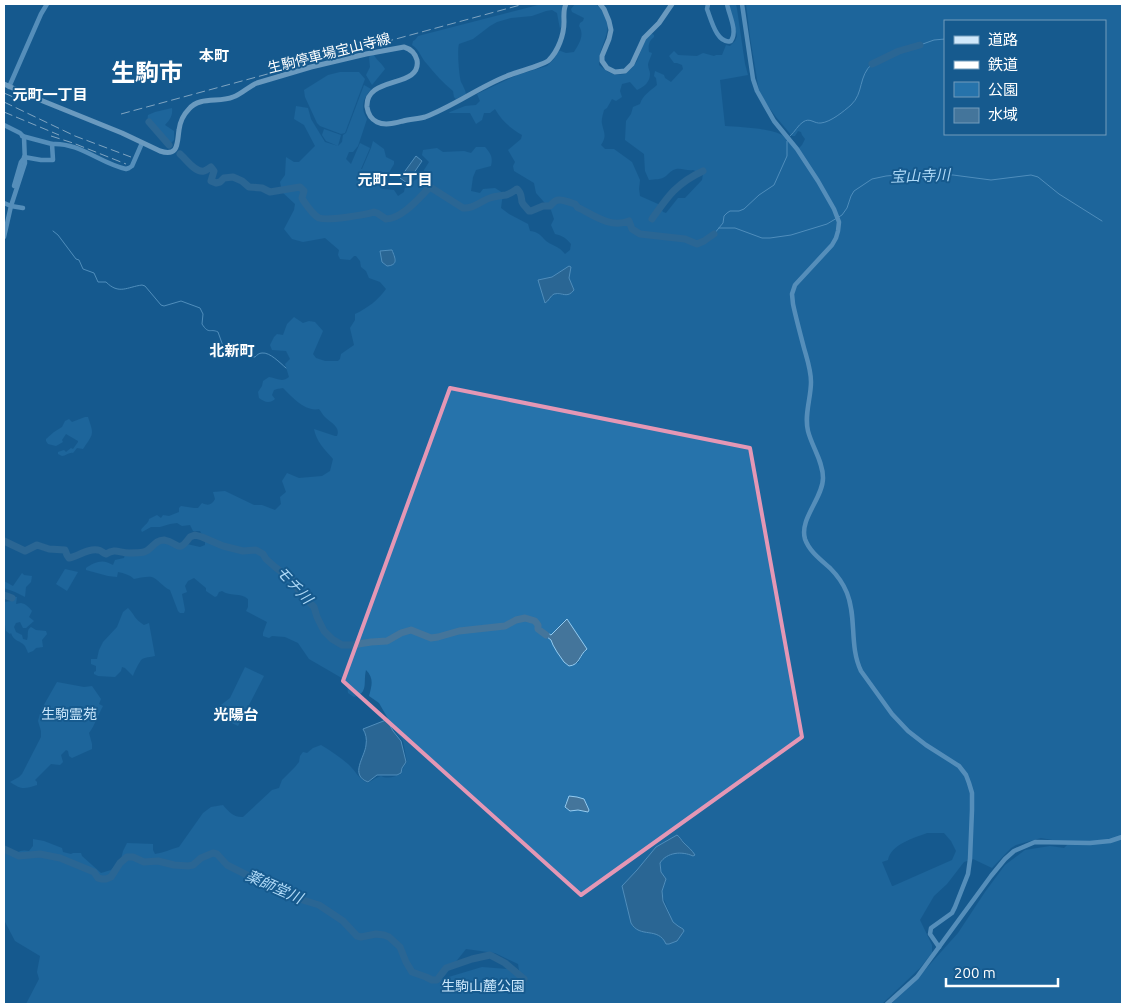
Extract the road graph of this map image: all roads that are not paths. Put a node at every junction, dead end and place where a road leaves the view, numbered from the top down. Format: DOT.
graph roads {
  1 [pos="46,4"];
  2 [pos="566,4"];
  3 [pos="600,4"];
  4 [pos="672,4"];
  5 [pos="708,4"];
  6 [pos="727,4"];
  7 [pos="742,4"];
  8 [pos="6,85"];
  9 [pos="4,126"];
  10 [pos="24,137"];
  11 [pos="142,143"];
  12 [pos="52,144"];
  13 [pos="24,157"];
  14 [pos="4,203"];
  15 [pos="11,206"];
  16 [pos="23,208"];
  17 [pos="4,237"];
  18 [pos="1122,837"];
  19 [pos="939,947"];
  20 [pos="887,1004"];
  1 -- 8 [label="street"];
  2 -- 11 [label="main road, 生駒停車場宝山寺線"];
  3 -- 4 [label="main road"];
  5 -- 6 [label="street"];
  7 -- 19 [label="street"];
  8 -- 11 [label="main road, 生駒停車場宝山寺線"];
  9 -- 10 [label="street"];
  10 -- 12 [label="street"];
  10 -- 13 [label="street"];
  11 -- 12 [label="street"];
  12 -- 13 [label="street"];
  13 -- 15 [label="street"];
  14 -- 15 [label="street"];
  15 -- 16 [label="street"];
  15 -- 17 [label="street"];
  18 -- 19 [label="street"];
  19 -- 20 [label="street"];
}
